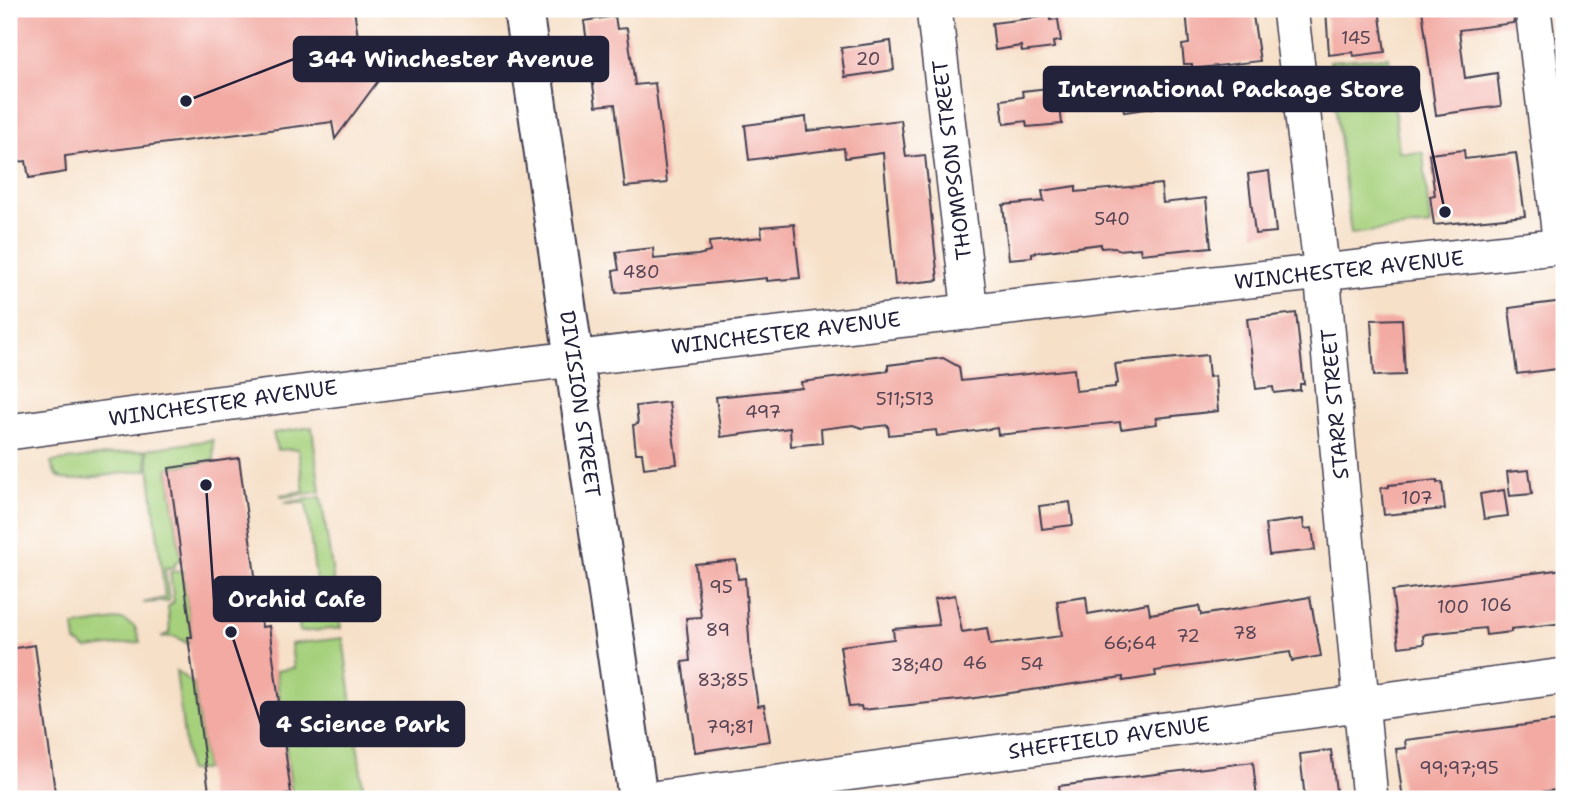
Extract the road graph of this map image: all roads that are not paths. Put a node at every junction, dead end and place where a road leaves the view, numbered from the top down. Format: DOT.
graph roads {
  1 [pos="523,9"];
  2 [pos="933,9"];
  3 [pos="1290,9"];
  4 [pos="1533,9"];
  5 [pos="1563,246"];
  6 [pos="1322,273"];
  7 [pos="970,312"];
  8 [pos="573,359"];
  9 [pos="9,432"];
  10 [pos="1564,676"];
  11 [pos="1363,704"];
  12 [pos="638,799"];
  13 [pos="653,799"];
  14 [pos="1370,799"];
  1 -- 8 [label="main road, DIVISION STREET"];
  2 -- 7 [label="street, THOMPSON STREET"];
  3 -- 6 [label="street, STARR STREET"];
  4 -- 5 [label="street"];
  5 -- 6 [label="street, WINCHESTER AVENUE"];
  6 -- 7 [label="street, WINCHESTER AVENUE"];
  6 -- 11 [label="street, STARR STREET"];
  7 -- 8 [label="street, WINCHESTER AVENUE"];
  8 -- 9 [label="street, WINCHESTER AVENUE"];
  8 -- 12 [label="main road, DIVISION STREET"];
  10 -- 11 [label="street, SHEFFIELD AVENUE"];
  11 -- 13 [label="street, SHEFFIELD AVENUE"];
  11 -- 14 [label="street, STARR STREET"];
}
